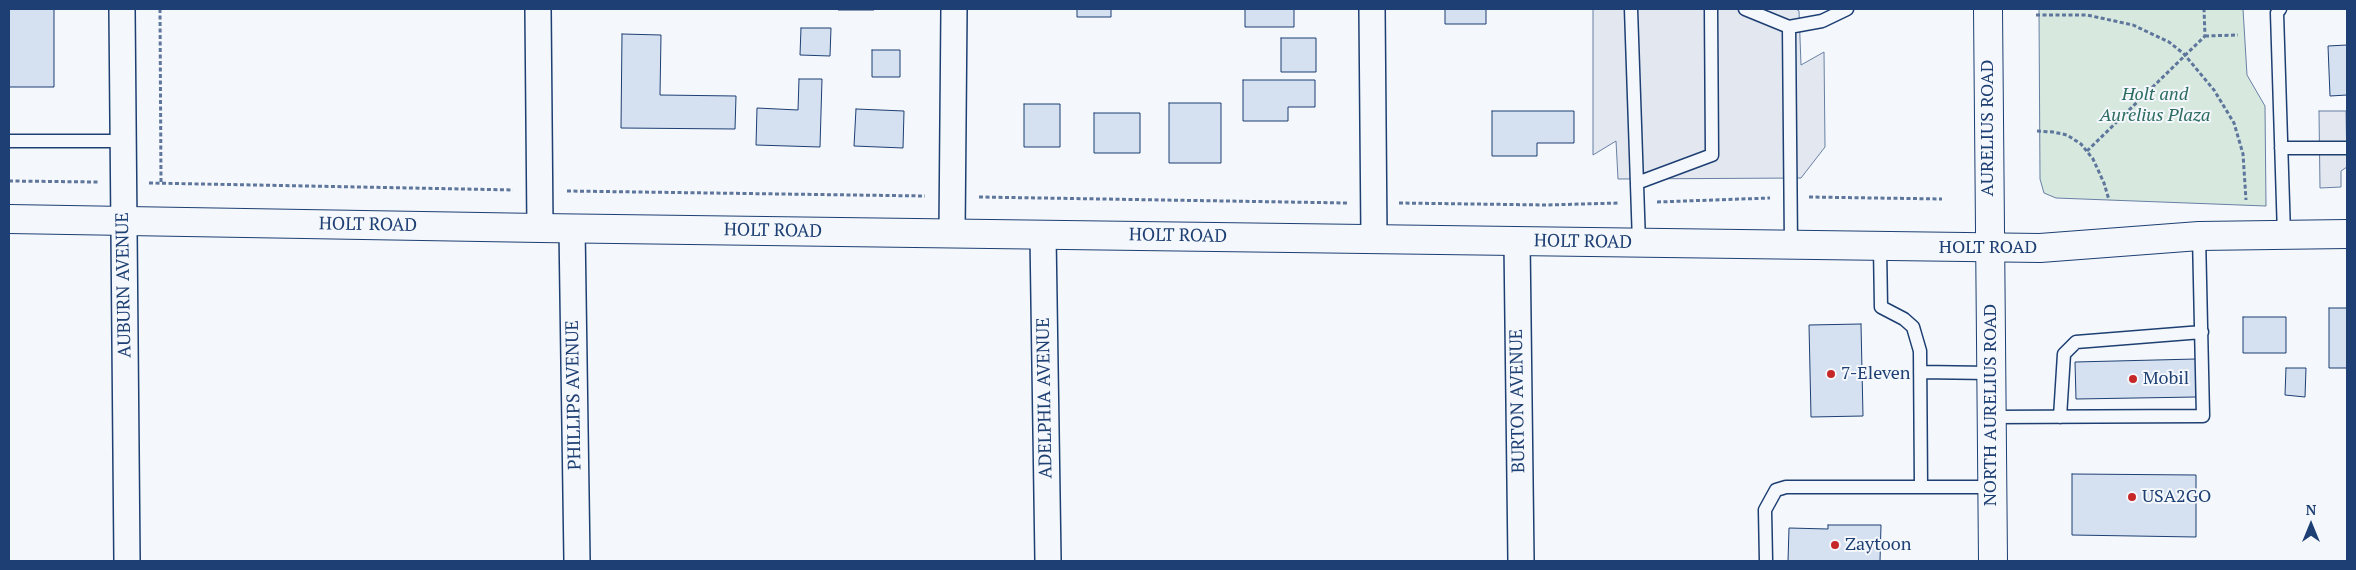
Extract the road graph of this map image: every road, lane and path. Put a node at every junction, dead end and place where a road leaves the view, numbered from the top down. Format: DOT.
graph roads {
  1 [pos="122,9"];
  2 [pos="160,9"];
  3 [pos="538,9"];
  4 [pos="954,9"];
  5 [pos="1372,9"];
  6 [pos="1631,9"];
  7 [pos="1711,9"];
  8 [pos="1744,9"];
  9 [pos="1847,9"];
  10 [pos="1988,9"];
  11 [pos="2204,9"];
  12 [pos="2276,10"];
  13 [pos="2036,15"];
  14 [pos="1789,27"];
  15 [pos="2238,35"];
  16 [pos="2205,36"];
  17 [pos="2184,54"];
  18 [pos="2038,131"];
  19 [pos="9,141"];
  20 [pos="122,141"];
  21 [pos="2281,148"];
  22 [pos="2347,148"];
  23 [pos="2087,151"];
  24 [pos="1637,182"];
  25 [pos="161,183"];
  26 [pos="2109,200"];
  27 [pos="2246,200"];
  28 [pos="9,218"];
  29 [pos="123,220"];
  30 [pos="540,228"];
  31 [pos="572,228"];
  32 [pos="952,233"];
  33 [pos="2347,234"];
  34 [pos="1043,235"];
  35 [pos="2284,235"];
  36 [pos="2199,236"];
  37 [pos="1374,238"];
  38 [pos="1517,241"];
  39 [pos="1639,243"];
  40 [pos="1791,246"];
  41 [pos="1880,247"];
  42 [pos="1990,248"];
  43 [pos="2202,332"];
  44 [pos="1920,372"];
  45 [pos="1990,373"];
  46 [pos="1992,417"];
  47 [pos="2060,417"];
  48 [pos="1921,487"];
  49 [pos="1992,488"];
  50 [pos="127,561"];
  51 [pos="577,561"];
  52 [pos="1048,561"];
  53 [pos="1521,561"];
  54 [pos="1766,561"];
  55 [pos="1993,561"];
  1 -- 20 [label="street, AUBURN AVENUE"];
  2 -- 25 [label="path"];
  3 -- 30 [label="street"];
  4 -- 32 [label="street"];
  5 -- 37 [label="street"];
  6 -- 24 [label="lane"];
  7 -- 24 [label="lane"];
  8 -- 14 [label="lane"];
  9 -- 14 [label="lane"];
  10 -- 42 [label="main road, AURELIUS ROAD"];
  11 -- 16 [label="path"];
  12 -- 21 [label="lane"];
  13 -- 17 [label="path"];
  14 -- 40 [label="lane"];
  15 -- 16 [label="path"];
  16 -- 17 [label="path"];
  17 -- 23 [label="path"];
  17 -- 27 [label="path"];
  18 -- 23 [label="path"];
  19 -- 20 [label="lane"];
  20 -- 29 [label="street, AUBURN AVENUE"];
  21 -- 22 [label="lane"];
  21 -- 35 [label="lane"];
  23 -- 26 [label="path"];
  24 -- 39 [label="lane"];
  28 -- 29 [label="main road, HOLT ROAD"];
  29 -- 30 [label="main road, HOLT ROAD"];
  29 -- 50 [label="street, AUBURN AVENUE"];
  30 -- 31 [label="main road, HOLT ROAD"];
  31 -- 32 [label="main road, HOLT ROAD"];
  31 -- 51 [label="street, PHILLIPS AVENUE"];
  32 -- 34 [label="main road, HOLT ROAD"];
  33 -- 35 [label="main road, HOLT ROAD"];
  34 -- 37 [label="main road, HOLT ROAD"];
  34 -- 52 [label="street, ADELPHIA AVENUE"];
  35 -- 36 [label="main road, HOLT ROAD"];
  36 -- 42 [label="main road, HOLT ROAD"];
  36 -- 43 [label="lane"];
  37 -- 38 [label="main road, HOLT ROAD"];
  38 -- 39 [label="main road, HOLT ROAD"];
  38 -- 53 [label="street, BURTON AVENUE"];
  39 -- 40 [label="main road, HOLT ROAD"];
  40 -- 41 [label="main road, HOLT ROAD"];
  41 -- 42 [label="main road, HOLT ROAD"];
  41 -- 44 [label="lane"];
  42 -- 45 [label="main road, NORTH AURELIUS ROAD"];
  43 -- 47 [label="lane"];
  43 -- 47 [label="lane"];
  44 -- 45 [label="lane"];
  44 -- 48 [label="lane"];
  45 -- 46 [label="main road, NORTH AURELIUS ROAD"];
  46 -- 47 [label="lane"];
  46 -- 49 [label="main road, NORTH AURELIUS ROAD"];
  48 -- 49 [label="lane"];
  48 -- 54 [label="lane"];
  49 -- 55 [label="main road, NORTH AURELIUS ROAD"];
}
